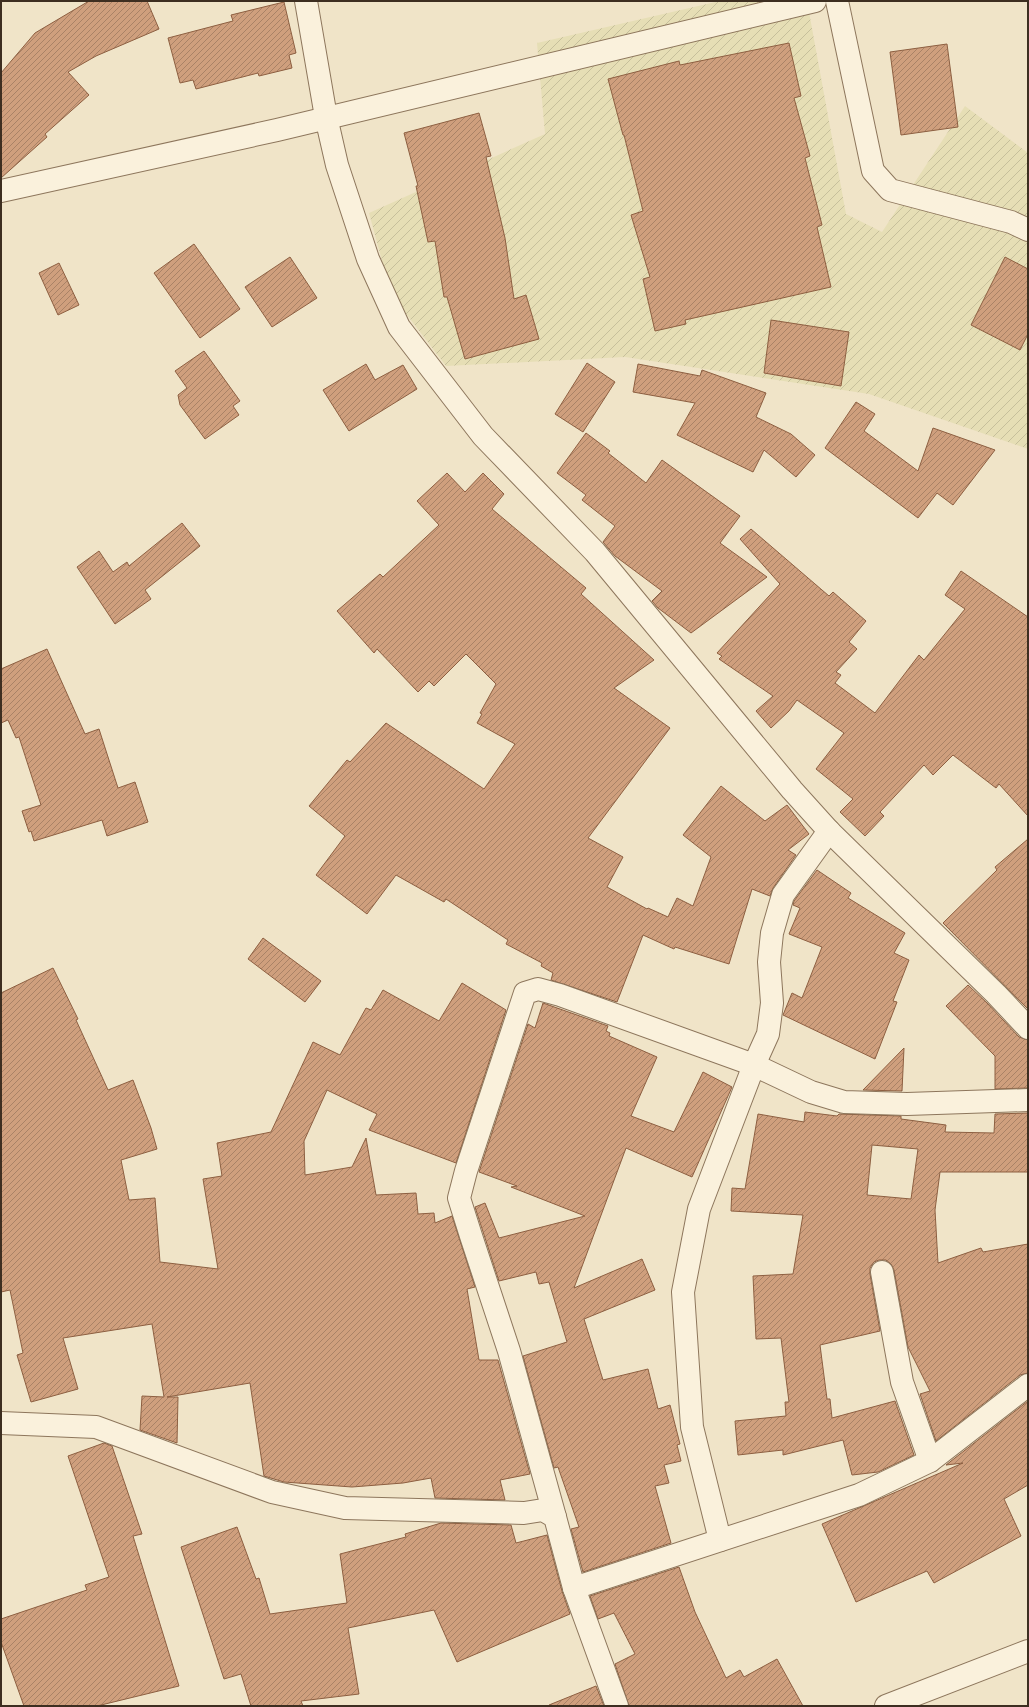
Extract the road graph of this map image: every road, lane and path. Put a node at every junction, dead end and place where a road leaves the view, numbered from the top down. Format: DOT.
graph roads {
  1 [pos="306,1"];
  2 [pos="815,1"];
  3 [pos="837,1"];
  4 [pos="755,8"];
  5 [pos="326,117"];
  6 [pos="1,191"];
  7 [pos="1028,230"];
  8 [pos="829,831"];
  9 [pos="1028,1028"];
  10 [pos="754,1065"];
  11 [pos="1028,1100"];
  12 [pos="882,1272"];
  13 [pos="1028,1384"];
  14 [pos="1,1423"];
  15 [pos="930,1461"];
  16 [pos="555,1517"];
  17 [pos="720,1540"];
  18 [pos="574,1588"];
  19 [pos="1028,1651"];
  20 [pos="617,1706"];
  21 [pos="886,1706"];
  1 -- 5 [label="street"];
  2 -- 4 [label="street"];
  3 -- 7 [label="street"];
  4 -- 5 [label="street"];
  5 -- 6 [label="street"];
  5 -- 8 [label="street"];
  8 -- 9 [label="street"];
  8 -- 10 [label="street"];
  10 -- 11 [label="street"];
  10 -- 16 [label="street"];
  10 -- 17 [label="street"];
  12 -- 15 [label="street"];
  13 -- 15 [label="street"];
  14 -- 16 [label="street"];
  15 -- 17 [label="street"];
  16 -- 18 [label="street"];
  17 -- 18 [label="street"];
  18 -- 20 [label="street"];
  19 -- 21 [label="street"];
}
